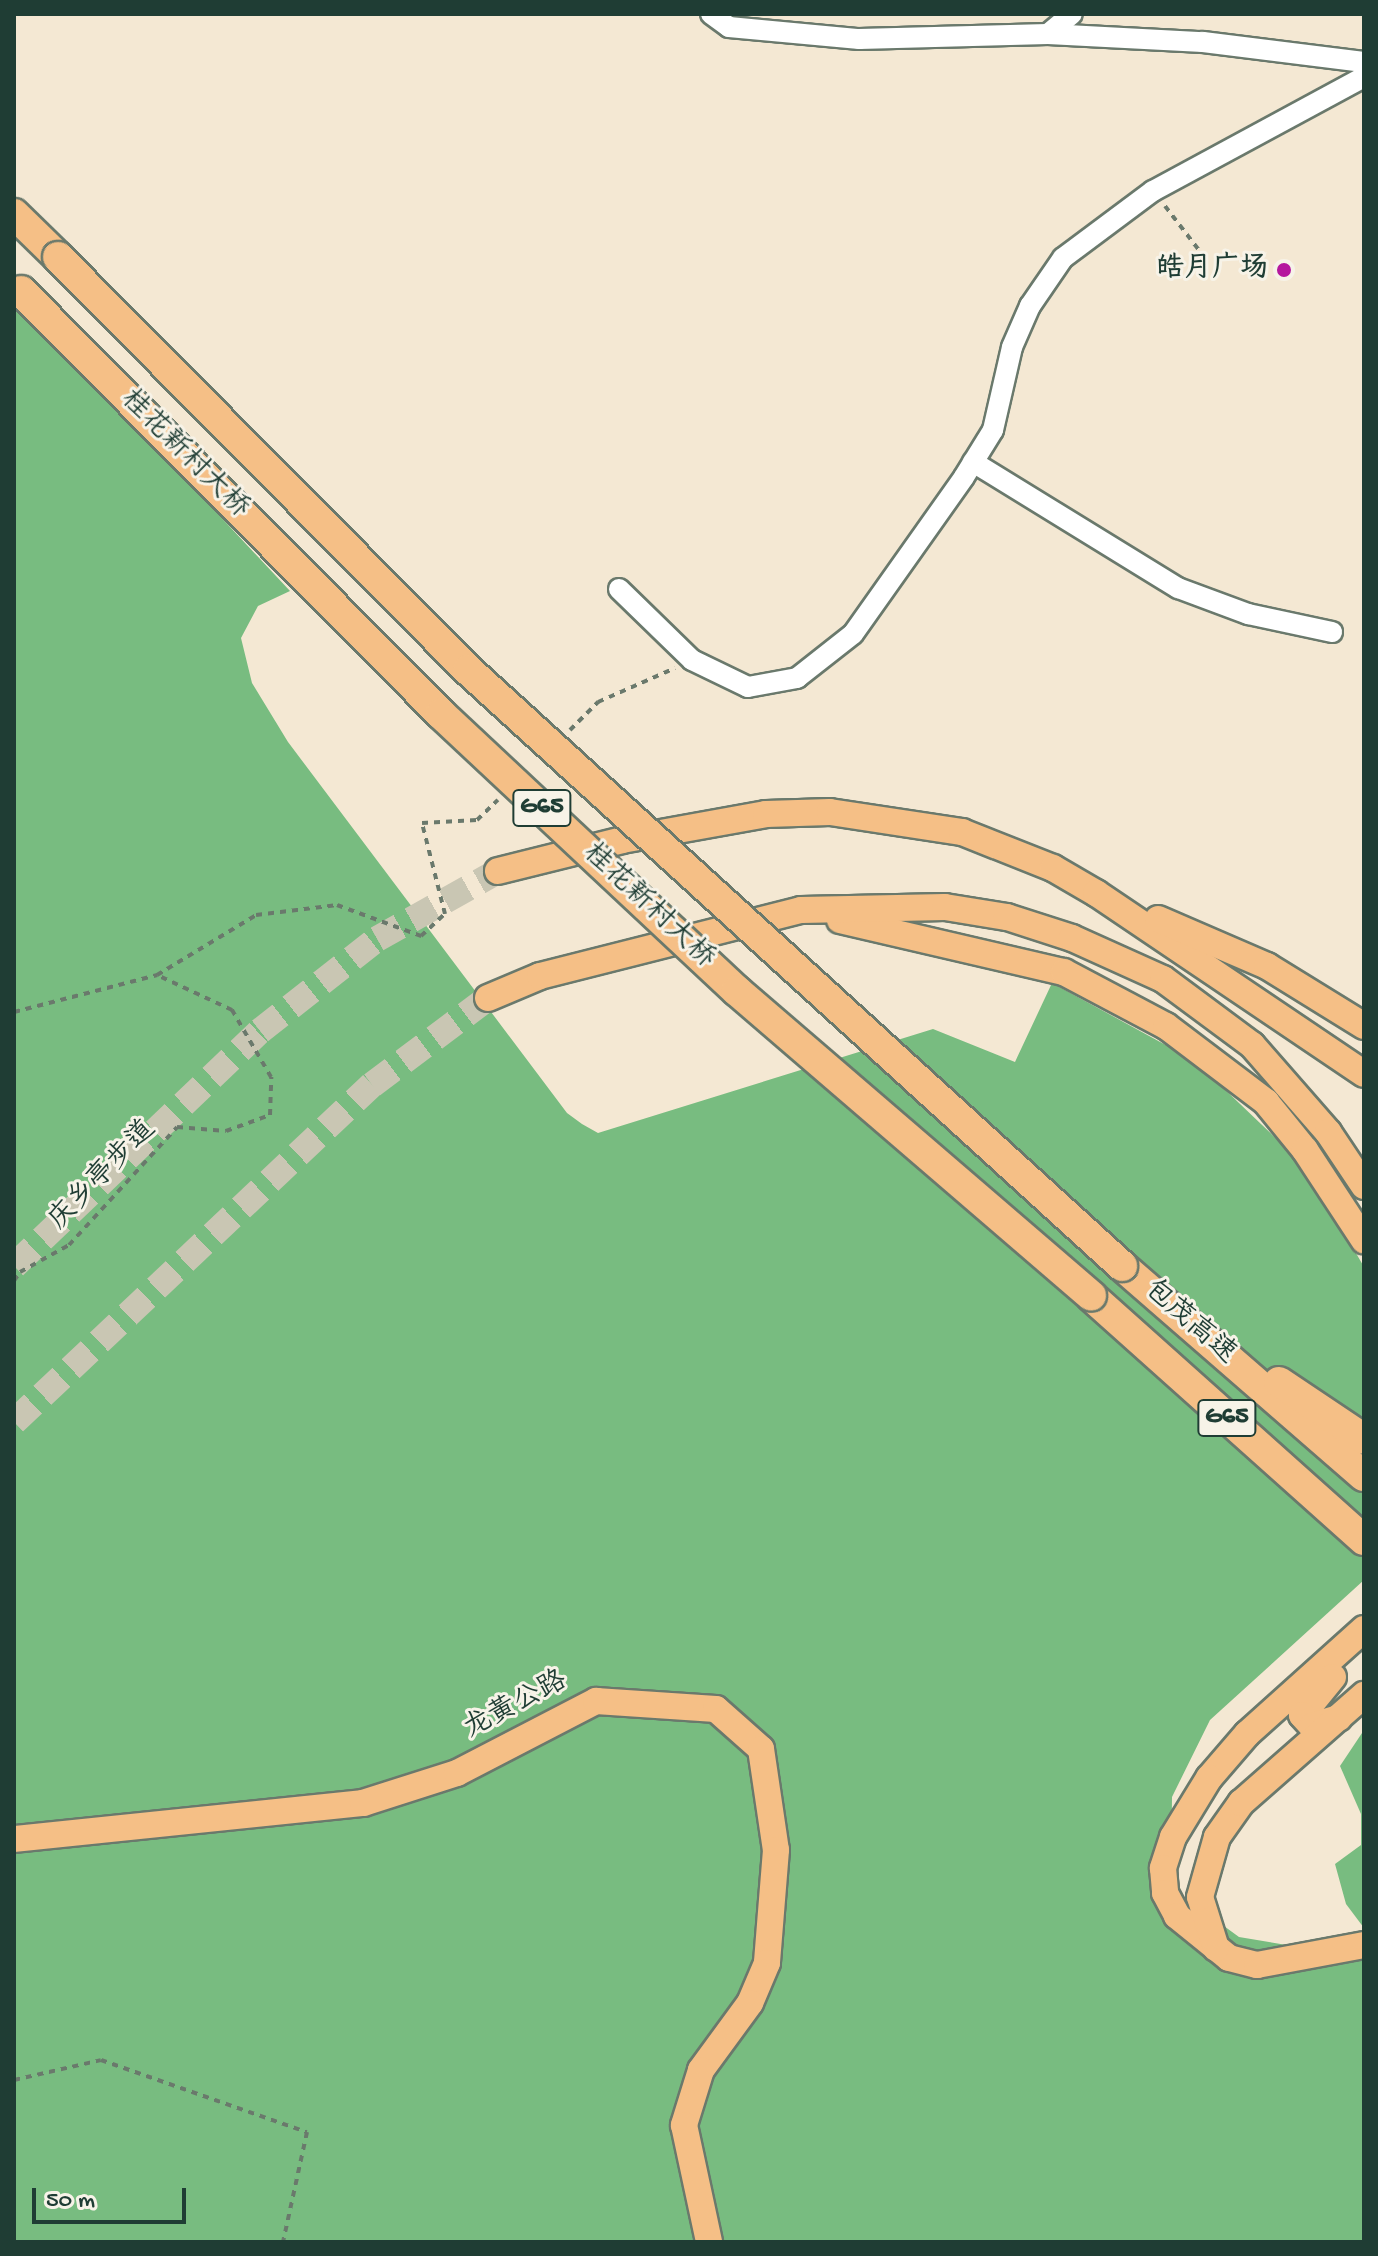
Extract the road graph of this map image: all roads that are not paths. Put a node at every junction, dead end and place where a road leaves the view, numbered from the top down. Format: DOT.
graph roads {
  1 [pos="711,14"];
  2 [pos="1072,14"];
  3 [pos="1048,34"];
  4 [pos="1364,62"];
  5 [pos="1364,77"];
  6 [pos="14,214"];
  7 [pos="18,288"];
  8 [pos="973,462"];
  9 [pos="619,589"];
  10 [pos="1332,632"];
  11 [pos="498,871"];
  12 [pos="1096,893"];
  13 [pos="801,910"];
  14 [pos="488,998"];
  15 [pos="1364,1026"];
  16 [pos="1364,1074"];
  17 [pos="1364,1186"];
  18 [pos="1364,1240"];
  19 [pos="1122,1266"];
  20 [pos="1091,1296"];
  21 [pos="1203,1335"];
  22 [pos="1364,1439"];
  23 [pos="1364,1476"];
  24 [pos="1364,1540"];
  25 [pos="1364,1629"];
  26 [pos="1364,1641"];
  27 [pos="1364,1695"];
  28 [pos="1339,1718"];
  29 [pos="14,1839"];
  30 [pos="1364,1945"];
  31 [pos="1216,1948"];
  32 [pos="709,2242"];
  1 -- 3 [label="street"];
  2 -- 3 [label="street"];
  3 -- 4 [label="street"];
  5 -- 8 [label="street"];
  6 -- 19 [label="highway, 桂花新村大桥 / G65, bridge"];
  7 -- 20 [label="highway, 桂花新村大桥 / G65, bridge"];
  8 -- 9 [label="street"];
  8 -- 10 [label="street"];
  11 -- 12 [label="main road, bridge"];
  12 -- 15 [label="main road"];
  12 -- 16 [label="main road"];
  13 -- 14 [label="main road, bridge"];
  13 -- 17 [label="main road"];
  13 -- 18 [label="main road"];
  19 -- 21 [label="highway, 包茂高速 / G65"];
  20 -- 24 [label="highway, 包茂高速 / G65"];
  21 -- 22 [label="highway"];
  21 -- 23 [label="highway, 包茂高速 / G65"];
  25 -- 31 [label="main road"];
  26 -- 28 [label="main road"];
  27 -- 28 [label="main road"];
  28 -- 31 [label="main road"];
  29 -- 32 [label="main road, 龙黄公路"];
  30 -- 31 [label="main road"];
}
